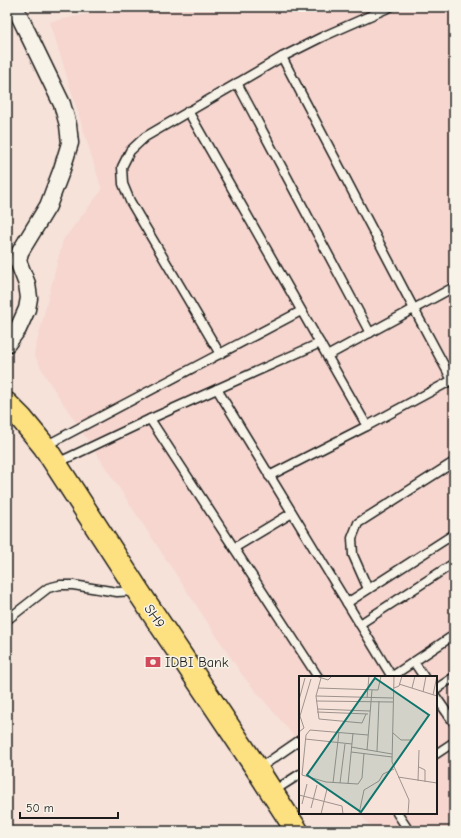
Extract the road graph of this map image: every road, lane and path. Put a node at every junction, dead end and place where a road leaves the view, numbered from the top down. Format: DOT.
graph roads {
  1 [pos="15,7"];
  2 [pos="390,7"];
  3 [pos="282,57"];
  4 [pos="237,83"];
  5 [pos="188,111"];
  6 [pos="454,287"];
  7 [pos="414,309"];
  8 [pos="301,311"];
  9 [pos="370,333"];
  10 [pos="320,342"];
  11 [pos="7,344"];
  12 [pos="220,354"];
  13 [pos="327,356"];
  14 [pos="453,379"];
  15 [pos="216,389"];
  16 [pos="7,404"];
  17 [pos="150,420"];
  18 [pos="367,426"];
  19 [pos="50,455"];
  20 [pos="454,462"];
  21 [pos="269,476"];
  22 [pos="292,513"];
  23 [pos="454,534"];
  24 [pos="234,548"];
  25 [pos="454,563"];
  26 [pos="368,589"];
  27 [pos="138,591"];
  28 [pos="347,603"];
  29 [pos="7,620"];
  30 [pos="360,624"];
  31 [pos="454,635"];
  32 [pos="414,662"];
  33 [pos="317,676"];
  34 [pos="391,676"];
  35 [pos="393,676"];
  36 [pos="423,676"];
  37 [pos="454,677"];
  38 [pos="437,687"];
  39 [pos="437,698"];
  40 [pos="454,723"];
  41 [pos="299,741"];
  42 [pos="454,742"];
  43 [pos="437,753"];
  44 [pos="257,769"];
  45 [pos="299,775"];
  46 [pos="272,792"];
  47 [pos="398,814"];
  48 [pos="297,831"];
  49 [pos="409,831"];
  1 -- 11 [label="street"];
  2 -- 3 [label="lane"];
  3 -- 4 [label="lane"];
  3 -- 7 [label="lane"];
  4 -- 5 [label="lane"];
  4 -- 9 [label="lane"];
  5 -- 8 [label="lane"];
  5 -- 12 [label="lane"];
  6 -- 7 [label="lane"];
  7 -- 9 [label="lane"];
  7 -- 14 [label="lane"];
  8 -- 10 [label="lane"];
  8 -- 12 [label="lane"];
  9 -- 13 [label="lane"];
  10 -- 13 [label="lane"];
  10 -- 15 [label="lane"];
  12 -- 19 [label="lane"];
  13 -- 18 [label="lane"];
  14 -- 18 [label="lane"];
  15 -- 17 [label="lane"];
  15 -- 21 [label="lane"];
  16 -- 19 [label="main road, SH9"];
  17 -- 19 [label="lane"];
  17 -- 24 [label="lane"];
  18 -- 21 [label="lane"];
  19 -- 27 [label="main road, SH9"];
  20 -- 26 [label="lane"];
  21 -- 22 [label="lane"];
  22 -- 24 [label="lane"];
  22 -- 28 [label="lane"];
  23 -- 26 [label="lane"];
  24 -- 33 [label="lane"];
  25 -- 30 [label="lane"];
  26 -- 28 [label="lane"];
  27 -- 29 [label="lane"];
  27 -- 44 [label="main road, SH9"];
  28 -- 30 [label="lane"];
  30 -- 34 [label="lane"];
  31 -- 32 [label="lane"];
  32 -- 35 [label="lane"];
  32 -- 36 [label="lane"];
  37 -- 38 [label="lane"];
  39 -- 40 [label="lane"];
  41 -- 44 [label="lane"];
  42 -- 43 [label="lane"];
  44 -- 46 [label="main road, SH9"];
  45 -- 46 [label="lane"];
  46 -- 48 [label="main road, SH9"];
  47 -- 49 [label="lane"];
}
